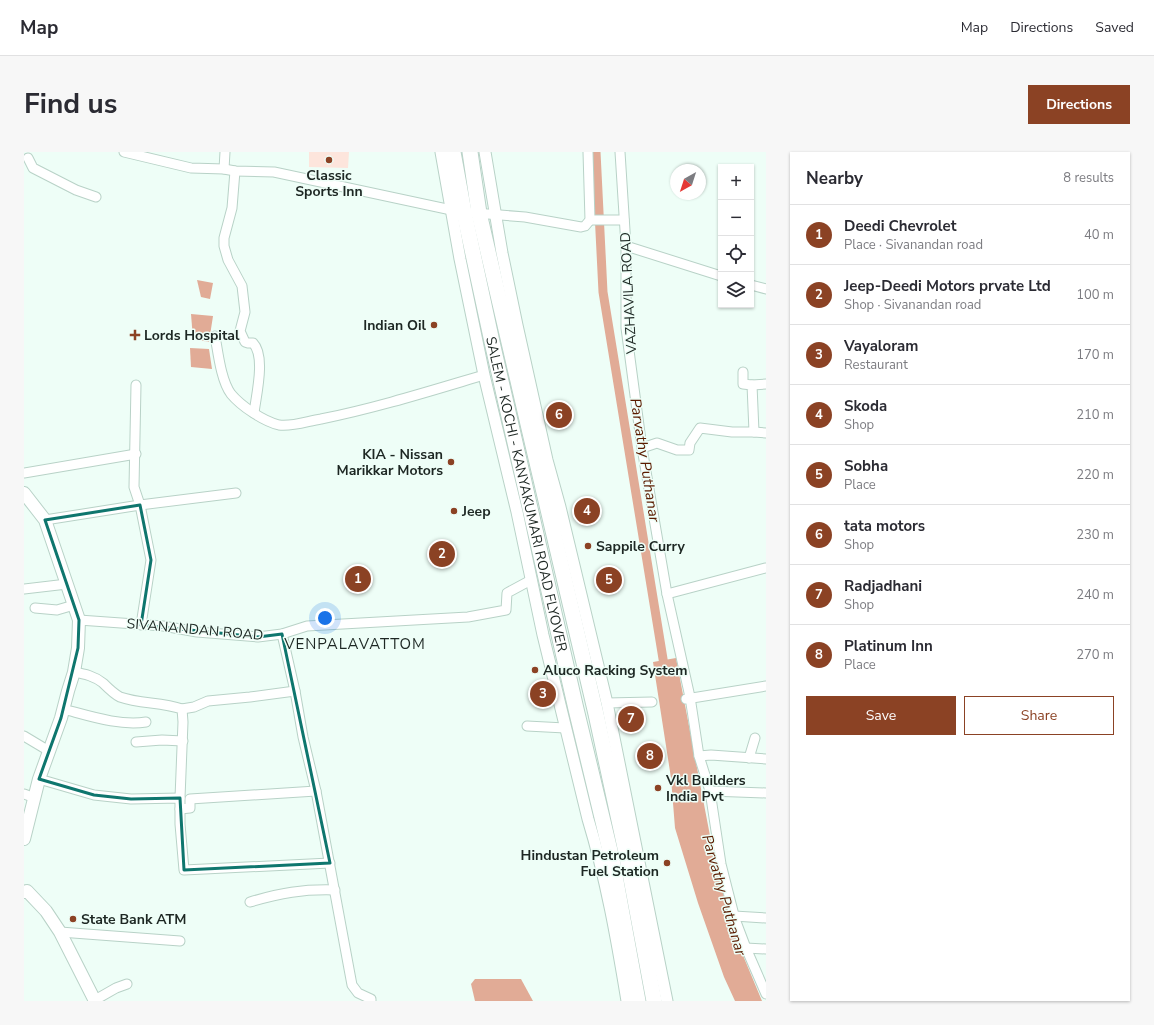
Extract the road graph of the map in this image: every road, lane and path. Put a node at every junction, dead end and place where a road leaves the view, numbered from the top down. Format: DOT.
graph roads {
  1 [pos="124,152"];
  2 [pos="225,152"];
  3 [pos="441,152"];
  4 [pos="453,152"];
  5 [pos="470,152"];
  6 [pos="485,152"];
  7 [pos="588,152"];
  8 [pos="620,152"];
  9 [pos="28,156"];
  10 [pos="224,168"];
  11 [pos="235,171"];
  12 [pos="96,197"];
  13 [pos="458,211"];
  14 [pos="479,213"];
  15 [pos="496,214"];
  16 [pos="624,220"];
  17 [pos="587,223"];
  18 [pos="626,246"];
  19 [pos="718,275"];
  20 [pos="754,286"];
  21 [pos="766,289"];
  22 [pos="215,336"];
  23 [pos="744,372"];
  24 [pos="484,375"];
  25 [pos="766,384"];
  26 [pos="136,385"];
  27 [pos="752,385"];
  28 [pos="254,413"];
  29 [pos="754,432"];
  30 [pos="766,433"];
  31 [pos="642,448"];
  32 [pos="136,454"];
  33 [pos="24,473"];
  34 [pos="24,493"];
  35 [pos="236,493"];
  36 [pos="140,505"];
  37 [pos="45,520"];
  38 [pos="765,568"];
  39 [pos="531,580"];
  40 [pos="67,584"];
  41 [pos="24,589"];
  42 [pos="667,594"];
  43 [pos="74,605"];
  44 [pos="35,608"];
  45 [pos="78,620"];
  46 [pos="141,625"];
  47 [pos="282,634"];
  48 [pos="74,672"];
  49 [pos="766,686"];
  50 [pos="295,691"];
  51 [pos="688,698"];
  52 [pos="652,702"];
  53 [pos="607,703"];
  54 [pos="63,709"];
  55 [pos="182,709"];
  56 [pos="146,722"];
  57 [pos="527,726"];
  58 [pos="566,728"];
  59 [pos="24,736"];
  60 [pos="755,738"];
  61 [pos="183,741"];
  62 [pos="136,742"];
  63 [pos="49,751"];
  64 [pos="698,756"];
  65 [pos="749,758"];
  66 [pos="766,759"];
  67 [pos="39,779"];
  68 [pos="316,791"];
  69 [pos="710,791"];
  70 [pos="766,793"];
  71 [pos="29,796"];
  72 [pos="180,798"];
  73 [pos="180,809"];
  74 [pos="24,839"];
  75 [pos="330,863"];
  76 [pos="25,889"];
  77 [pos="335,890"];
  78 [pos="250,902"];
  79 [pos="734,916"];
  80 [pos="766,918"];
  81 [pos="60,932"];
  82 [pos="180,941"];
  83 [pos="746,948"];
  84 [pos="766,949"];
  85 [pos="127,984"];
  86 [pos="766,994"];
  87 [pos="95,1001"];
  88 [pos="371,1001"];
  89 [pos="627,1001"];
  90 [pos="638,1001"];
  91 [pos="654,1001"];
  92 [pos="667,1001"];
  1 -- 10 [label="street"];
  2 -- 10 [label="street"];
  3 -- 13 [label="street"];
  4 -- 13 [label="highway, SALEM - KOCHI - KANYAKUMARI ROAD FLYOVER"];
  5 -- 14 [label="highway, SALEM - KOCHI - KANYAKUMARI ROAD FLYOVER"];
  6 -- 15 [label="street"];
  7 -- 17 [label="street"];
  8 -- 16 [label="street, VAZHAVILA ROAD"];
  9 -- 12 [label="street"];
  10 -- 11 [label="street"];
  11 -- 13 [label="street"];
  11 -- 28 [label="street"];
  13 -- 14 [label="street"];
  13 -- 24 [label="street"];
  13 -- 90 [label="highway, SALEM - KOCHI - KANYAKUMARI ROAD FLYOVER"];
  14 -- 15 [label="street"];
  14 -- 91 [label="highway, SALEM - KOCHI - KANYAKUMARI ROAD FLYOVER"];
  15 -- 17 [label="street"];
  15 -- 53 [label="street"];
  16 -- 17 [label="street"];
  16 -- 18 [label="street, VAZHAVILA ROAD"];
  18 -- 19 [label="street"];
  18 -- 31 [label="street, VAZHAVILA ROAD"];
  20 -- 21 [label="street"];
  22 -- 28 [label="street"];
  23 -- 27 [label="street"];
  24 -- 28 [label="street"];
  24 -- 39 [label="street"];
  25 -- 27 [label="street"];
  26 -- 32 [label="street"];
  27 -- 29 [label="street"];
  29 -- 30 [label="street"];
  29 -- 31 [label="street"];
  31 -- 42 [label="street, VAZHAVILA ROAD"];
  32 -- 33 [label="street"];
  32 -- 36 [label="street"];
  34 -- 37 [label="main road"];
  35 -- 36 [label="street"];
  36 -- 37 [label="street"];
  36 -- 46 [label="street"];
  37 -- 40 [label="main road"];
  38 -- 42 [label="street"];
  39 -- 47 [label="street, SIVANANDAN ROAD"];
  39 -- 58 [label="street"];
  40 -- 41 [label="street"];
  40 -- 43 [label="main road"];
  42 -- 51 [label="street, VAZHAVILA ROAD"];
  43 -- 44 [label="street"];
  43 -- 45 [label="main road"];
  45 -- 46 [label="street, SIVANANDAN ROAD"];
  45 -- 48 [label="main road"];
  46 -- 47 [label="street, SIVANANDAN ROAD"];
  47 -- 50 [label="street"];
  48 -- 54 [label="main road"];
  48 -- 55 [label="street"];
  49 -- 51 [label="street"];
  50 -- 55 [label="street"];
  50 -- 68 [label="street"];
  51 -- 64 [label="street, VAZHAVILA ROAD"];
  52 -- 53 [label="street"];
  53 -- 92 [label="street"];
  54 -- 56 [label="street"];
  54 -- 63 [label="main road"];
  55 -- 61 [label="street"];
  57 -- 58 [label="street"];
  58 -- 89 [label="street"];
  59 -- 63 [label="street"];
  60 -- 65 [label="street"];
  61 -- 62 [label="street"];
  61 -- 72 [label="street"];
  63 -- 67 [label="main road"];
  64 -- 65 [label="street"];
  64 -- 69 [label="street, VAZHAVILA ROAD"];
  65 -- 66 [label="street"];
  67 -- 71 [label="main road"];
  67 -- 72 [label="street"];
  68 -- 73 [label="street"];
  68 -- 75 [label="street"];
  69 -- 70 [label="street"];
  69 -- 79 [label="street, VAZHAVILA ROAD"];
  71 -- 74 [label="main road"];
  72 -- 73 [label="street"];
  73 -- 75 [label="street"];
  75 -- 77 [label="street"];
  76 -- 81 [label="main road"];
  77 -- 78 [label="street"];
  77 -- 88 [label="street"];
  79 -- 80 [label="street"];
  79 -- 83 [label="street, VAZHAVILA ROAD"];
  81 -- 82 [label="street"];
  81 -- 87 [label="main road"];
  83 -- 84 [label="street"];
  83 -- 86 [label="street, VAZHAVILA ROAD"];
  85 -- 87 [label="street"];
}
